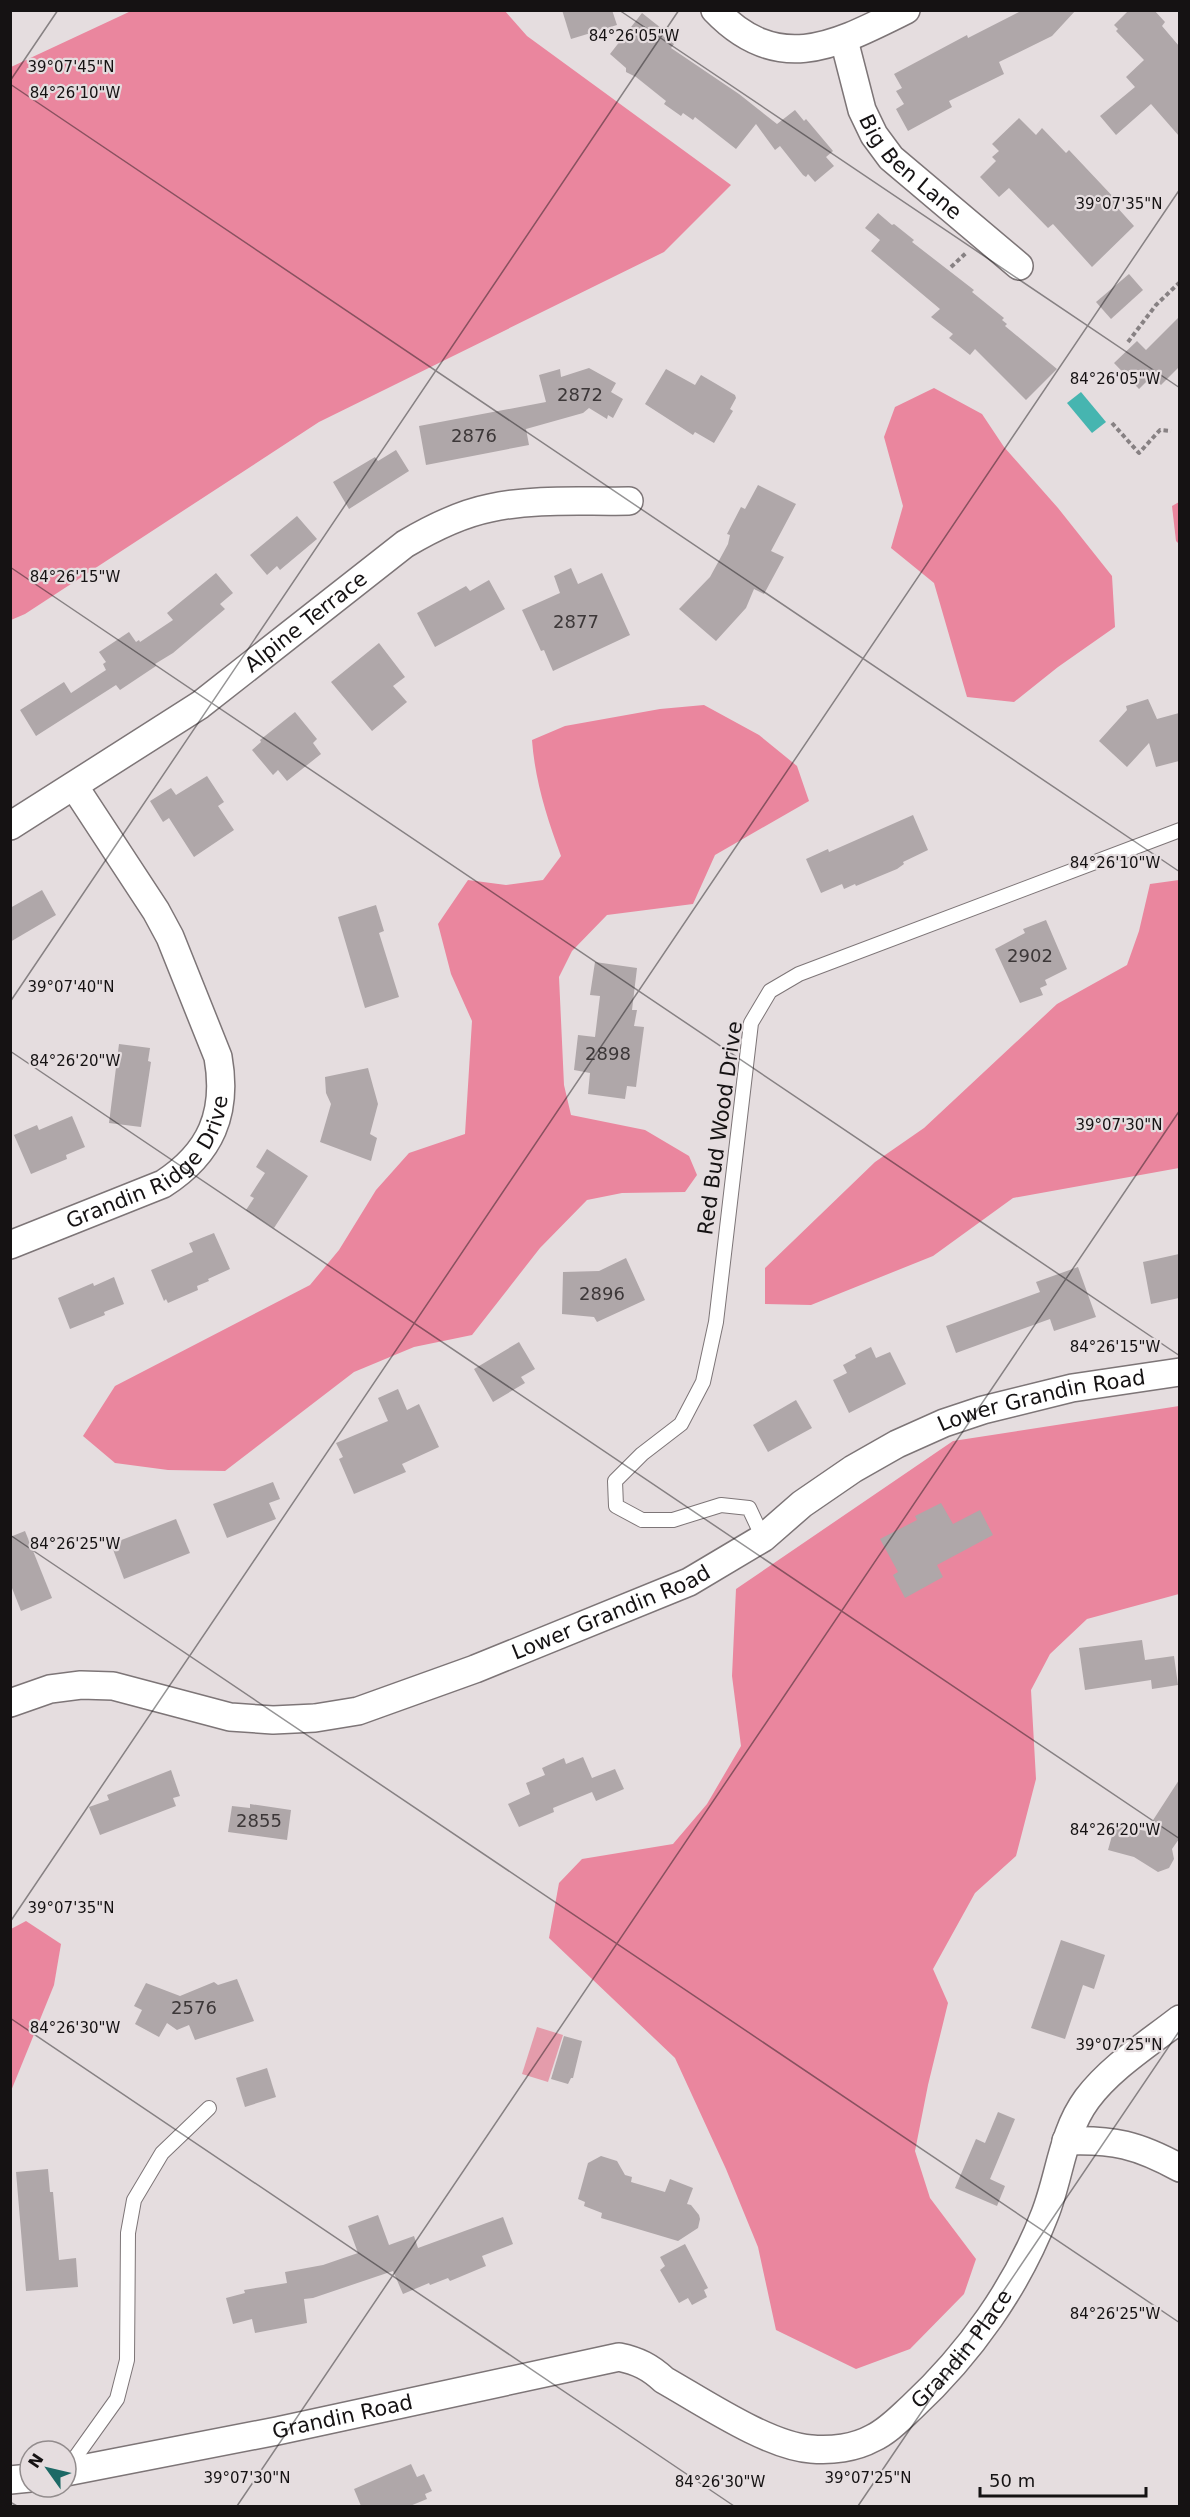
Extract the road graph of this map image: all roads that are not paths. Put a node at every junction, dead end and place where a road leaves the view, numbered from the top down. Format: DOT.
graph roads {
  1 [pos="715,10"];
  2 [pos="906,10"];
  3 [pos="844,40"];
  4 [pos="1020,266"];
  5 [pos="629,501"];
  6 [pos="74,786"];
  7 [pos="10,826"];
  8 [pos="1179,830"];
  9 [pos="10,1245"];
  10 [pos="1179,1372"];
  11 [pos="763,1538"];
  12 [pos="10,1703"];
  13 [pos="1179,2019"];
  14 [pos="209,2108"];
  15 [pos="1066,2141"];
  16 [pos="1179,2168"];
  17 [pos="619,2357"];
  18 [pos="78,2454"];
  19 [pos="78,2469"];
  1 -- 3 [label="street"];
  2 -- 3 [label="street"];
  3 -- 4 [label="street, Big Ben Lane"];
  5 -- 6 [label="street, Alpine Terrace"];
  6 -- 7 [label="street, Alpine Terrace"];
  6 -- 9 [label="street, Grandin Ridge Drive"];
  8 -- 11 [label="lane, Red Bud Wood Drive"];
  10 -- 11 [label="street, Lower Grandin Road"];
  11 -- 12 [label="street, Lower Grandin Road"];
  13 -- 15 [label="street, Grandin Place"];
  14 -- 18 [label="lane"];
  15 -- 16 [label="street"];
  15 -- 17 [label="street, Grandin Place"];
  17 -- 19 [label="street, Grandin Road"];
}
